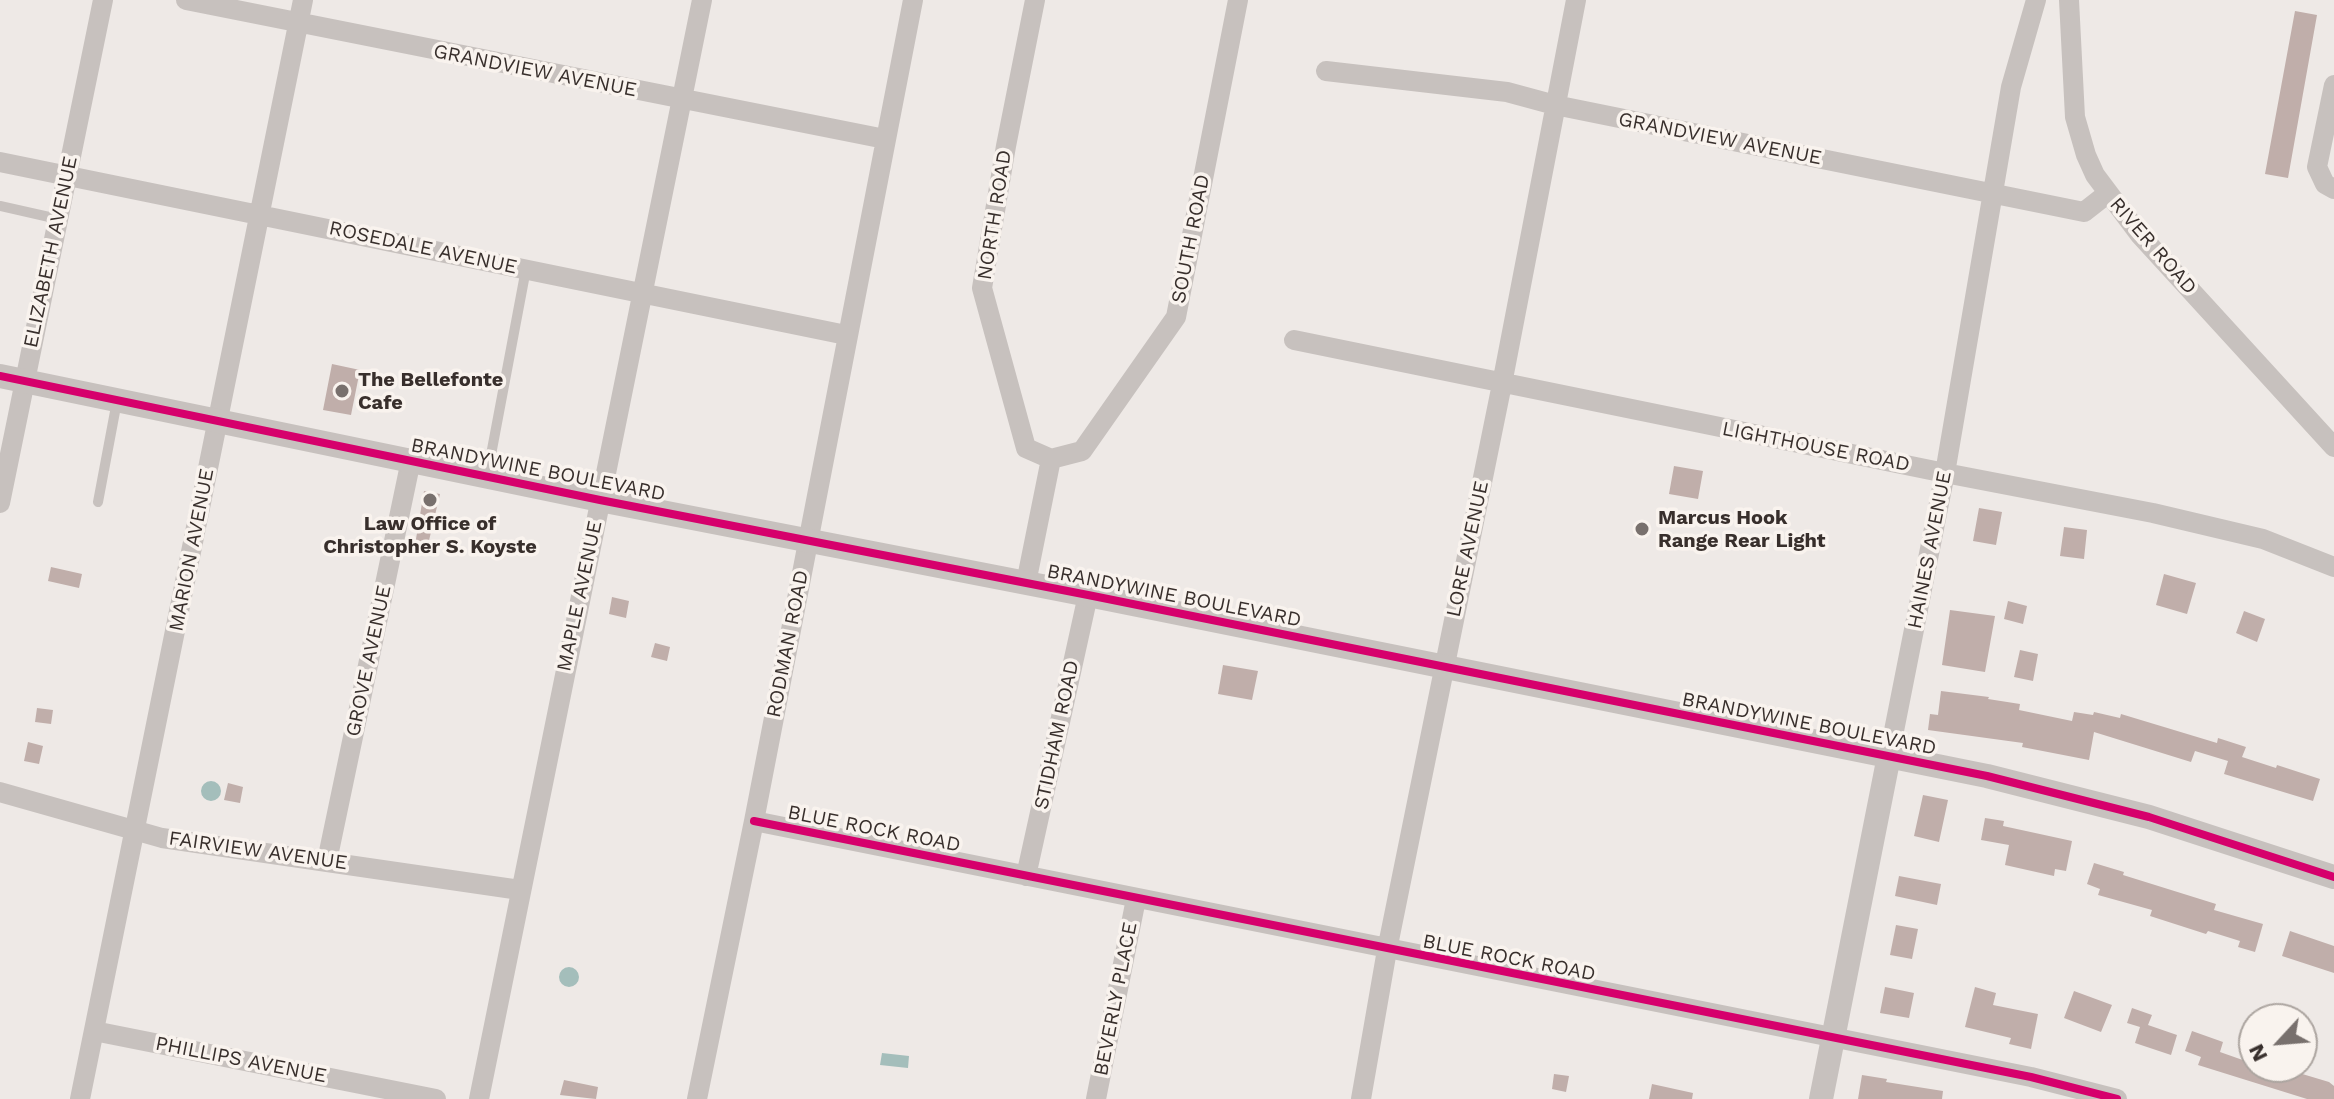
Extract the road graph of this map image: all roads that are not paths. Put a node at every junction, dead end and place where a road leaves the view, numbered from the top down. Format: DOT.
graph roads {
  1 [pos="103,0"];
  2 [pos="186,0"];
  3 [pos="303,0"];
  4 [pos="702,0"];
  5 [pos="913,0"];
  6 [pos="1035,0"];
  7 [pos="1238,0"];
  8 [pos="1576,0"];
  9 [pos="2036,0"];
  10 [pos="2069,0"];
  11 [pos="298,23"];
  12 [pos="1326,71"];
  13 [pos="2334,85"];
  14 [pos="682,100"];
  15 [pos="1555,105"];
  16 [pos="885,139"];
  17 [pos="0,162"];
  18 [pos="67,175"];
  19 [pos="2334,189"];
  20 [pos="1993,194"];
  21 [pos="2107,194"];
  22 [pos="0,206"];
  23 [pos="259,214"];
  24 [pos="58,219"];
  25 [pos="526,269"];
  26 [pos="642,293"];
  27 [pos="846,335"];
  28 [pos="1294,340"];
  29 [pos="0,376"];
  30 [pos="25,381"];
  31 [pos="1502,384"];
  32 [pos="117,401"];
  33 [pos="218,421"];
  34 [pos="2334,447"];
  35 [pos="1051,459"];
  36 [pos="411,460"];
  37 [pos="1945,473"];
  38 [pos="487,476"];
  39 [pos="600,500"];
  40 [pos="98,502"];
  41 [pos="0,503"];
  42 [pos="808,540"];
  43 [pos="2334,567"];
  44 [pos="1026,583"];
  45 [pos="1088,595"];
  46 [pos="1444,667"];
  47 [pos="1889,756"];
  48 [pos="0,792"];
  49 [pos="754,821"];
  50 [pos="135,831"];
  51 [pos="327,861"];
  52 [pos="1026,876"];
  53 [pos="2334,877"];
  54 [pos="520,890"];
  55 [pos="1136,899"];
  56 [pos="1387,950"];
  57 [pos="94,1031"];
  58 [pos="1832,1038"];
  59 [pos="80,1099"];
  60 [pos="436,1099"];
  61 [pos="479,1099"];
  62 [pos="697,1099"];
  63 [pos="1096,1099"];
  64 [pos="1361,1099"];
  65 [pos="1821,1099"];
  66 [pos="2117,1099"];
  1 -- 18 [label="street, ELIZABETH AVENUE"];
  2 -- 11 [label="street, GRANDVIEW AVENUE"];
  3 -- 11 [label="street, MARION AVENUE"];
  4 -- 14 [label="street, MAPLE AVENUE"];
  5 -- 16 [label="street, RODMAN ROAD"];
  6 -- 35 [label="street, NORTH ROAD"];
  7 -- 35 [label="street, SOUTH ROAD"];
  8 -- 15 [label="street, LORE AVENUE"];
  9 -- 20 [label="street, HAINES AVENUE"];
  10 -- 21 [label="street, RIVER ROAD"];
  11 -- 14 [label="street, GRANDVIEW AVENUE"];
  11 -- 23 [label="street, MARION AVENUE"];
  12 -- 15 [label="street, GRANDVIEW AVENUE"];
  13 -- 19 [label="street"];
  14 -- 16 [label="street, GRANDVIEW AVENUE"];
  14 -- 26 [label="street, MAPLE AVENUE"];
  15 -- 20 [label="street, GRANDVIEW AVENUE"];
  15 -- 31 [label="street, LORE AVENUE"];
  16 -- 27 [label="street, RODMAN ROAD"];
  17 -- 18 [label="street, ROSEDALE AVENUE"];
  18 -- 23 [label="street, ROSEDALE AVENUE"];
  18 -- 24 [label="street, ELIZABETH AVENUE"];
  20 -- 21 [label="street, GRANDVIEW AVENUE"];
  20 -- 37 [label="street, HAINES AVENUE"];
  21 -- 34 [label="street, RIVER ROAD"];
  22 -- 24 [label="lane"];
  23 -- 25 [label="street, ROSEDALE AVENUE"];
  23 -- 33 [label="street, MARION AVENUE"];
  24 -- 30 [label="street, ELIZABETH AVENUE"];
  25 -- 26 [label="street, ROSEDALE AVENUE"];
  25 -- 38 [label="lane"];
  26 -- 27 [label="street, ROSEDALE AVENUE"];
  26 -- 39 [label="street, MAPLE AVENUE"];
  27 -- 42 [label="street, RODMAN ROAD"];
  28 -- 31 [label="street, LIGHTHOUSE ROAD"];
  29 -- 30 [label="street, BRANDYWINE BOULEVARD"];
  30 -- 32 [label="street, BRANDYWINE BOULEVARD"];
  30 -- 41 [label="street, ELIZABETH AVENUE"];
  31 -- 37 [label="street, LIGHTHOUSE ROAD"];
  31 -- 46 [label="street, LORE AVENUE"];
  32 -- 33 [label="street, BRANDYWINE BOULEVARD"];
  32 -- 40 [label="lane"];
  33 -- 36 [label="street, BRANDYWINE BOULEVARD"];
  33 -- 50 [label="street, MARION AVENUE"];
  35 -- 44 [label="street"];
  36 -- 38 [label="street, BRANDYWINE BOULEVARD"];
  36 -- 51 [label="street, GROVE AVENUE"];
  37 -- 43 [label="street, LIGHTHOUSE ROAD"];
  37 -- 47 [label="street, HAINES AVENUE"];
  38 -- 39 [label="street, BRANDYWINE BOULEVARD"];
  39 -- 42 [label="street, BRANDYWINE BOULEVARD"];
  39 -- 54 [label="street, MAPLE AVENUE"];
  42 -- 44 [label="street, BRANDYWINE BOULEVARD"];
  42 -- 49 [label="street, RODMAN ROAD"];
  44 -- 45 [label="street, BRANDYWINE BOULEVARD"];
  45 -- 46 [label="street, BRANDYWINE BOULEVARD"];
  45 -- 52 [label="street, STIDHAM ROAD"];
  46 -- 47 [label="street, BRANDYWINE BOULEVARD"];
  46 -- 56 [label="street, LORE AVENUE"];
  47 -- 53 [label="street, BRANDYWINE BOULEVARD"];
  47 -- 58 [label="street, HAINES AVENUE"];
  48 -- 50 [label="street, FAIRVIEW AVENUE"];
  49 -- 52 [label="street, BLUE ROCK ROAD"];
  49 -- 62 [label="street, RODMAN ROAD"];
  50 -- 51 [label="street, FAIRVIEW AVENUE"];
  50 -- 57 [label="street, MARION AVENUE"];
  51 -- 54 [label="street, FAIRVIEW AVENUE"];
  52 -- 55 [label="street, BLUE ROCK ROAD"];
  54 -- 61 [label="street, MAPLE AVENUE"];
  55 -- 56 [label="street, BLUE ROCK ROAD"];
  55 -- 63 [label="street, BEVERLY PLACE"];
  56 -- 58 [label="street, BLUE ROCK ROAD"];
  56 -- 64 [label="street, LORE AVENUE"];
  57 -- 59 [label="street, MARION AVENUE"];
  57 -- 60 [label="street, PHILLIPS AVENUE"];
  58 -- 65 [label="street, HAINES AVENUE"];
  58 -- 66 [label="street, BLUE ROCK ROAD"];
}
